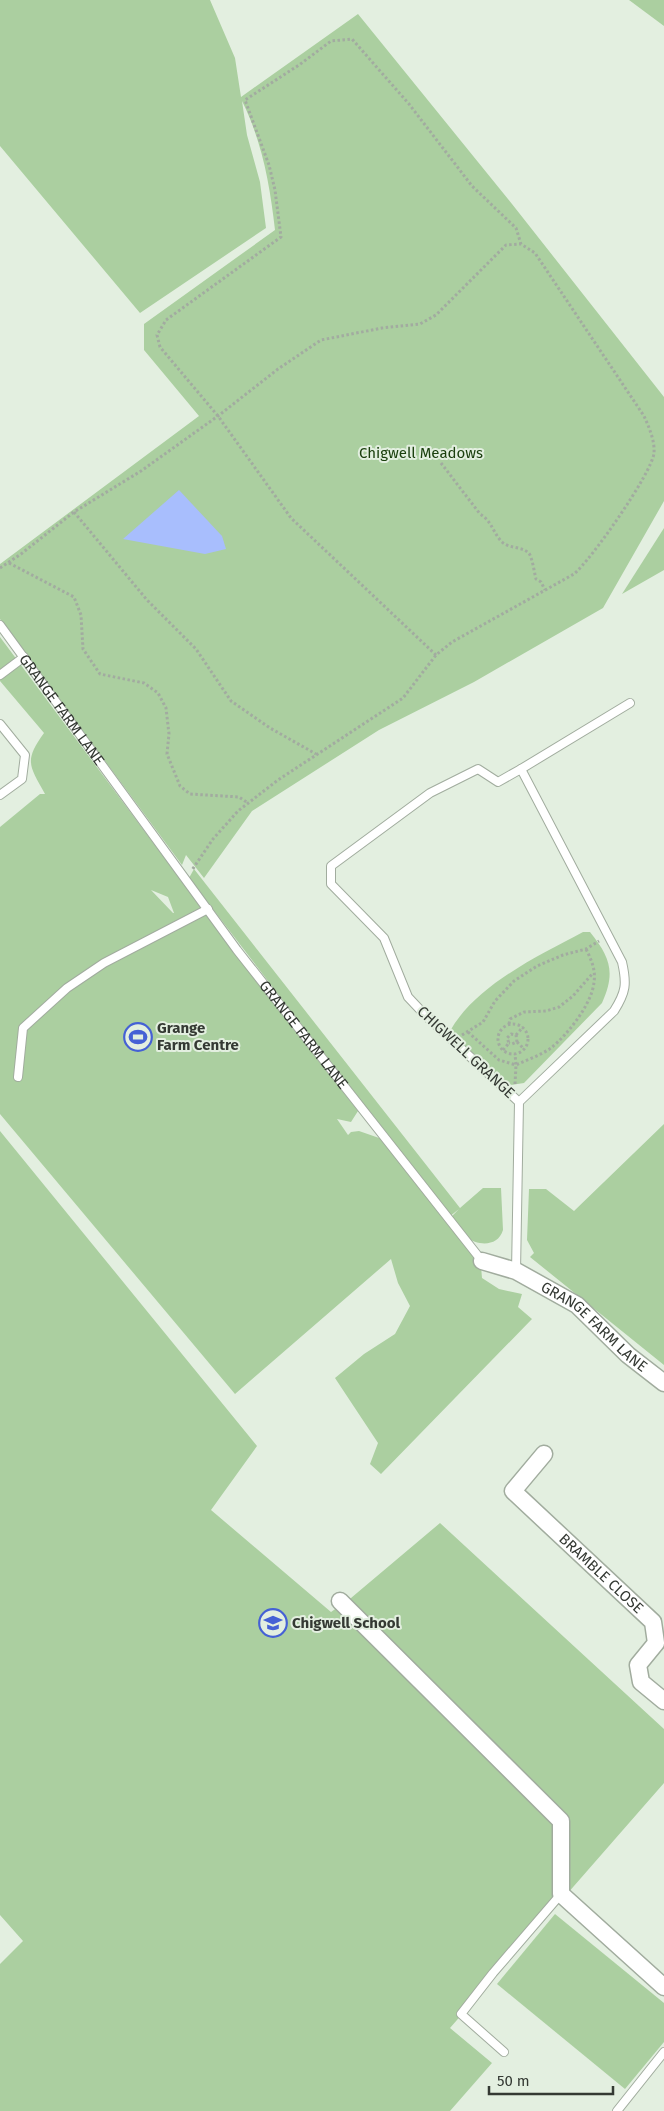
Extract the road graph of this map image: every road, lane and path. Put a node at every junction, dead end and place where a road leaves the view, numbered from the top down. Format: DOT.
graph roads {
  1 [pos="520,244"];
  2 [pos="218,416"];
  3 [pos="441,463"];
  4 [pos="74,512"];
  5 [pos="9,563"];
  6 [pos="0,568"];
  7 [pos="545,590"];
  8 [pos="0,625"];
  9 [pos="436,655"];
  10 [pos="24,657"];
  11 [pos="0,675"];
  12 [pos="630,703"];
  13 [pos="0,724"];
  14 [pos="316,754"];
  15 [pos="521,770"];
  16 [pos="0,795"];
  17 [pos="248,803"];
  18 [pos="186,878"];
  19 [pos="208,909"];
  20 [pos="609,936"];
  21 [pos="586,949"];
  22 [pos="593,972"];
  23 [pos="509,1024"];
  24 [pos="523,1027"];
  25 [pos="501,1029"];
  26 [pos="468,1032"];
  27 [pos="508,1035"];
  28 [pos="516,1035"];
  29 [pos="453,1041"];
  30 [pos="517,1042"];
  31 [pos="509,1043"];
  32 [pos="524,1049"];
  33 [pos="503,1050"];
  34 [pos="515,1054"];
  35 [pos="516,1065"];
  36 [pos="18,1077"];
  37 [pos="515,1085"];
  38 [pos="519,1102"];
  39 [pos="482,1261"];
  40 [pos="516,1271"];
  41 [pos="664,1384"];
  42 [pos="544,1454"];
  43 [pos="340,1601"];
  44 [pos="664,1701"];
  45 [pos="561,1894"];
  46 [pos="664,1987"];
  47 [pos="504,2052"];
  48 [pos="664,2052"];
  49 [pos="617,2111"];
  1 -- 2 [label="path"];
  1 -- 2 [label="path"];
  1 -- 7 [label="path"];
  2 -- 4 [label="path"];
  2 -- 9 [label="path"];
  3 -- 7 [label="path"];
  4 -- 5 [label="path"];
  4 -- 14 [label="path"];
  5 -- 6 [label="path"];
  5 -- 17 [label="path"];
  7 -- 9 [label="path"];
  8 -- 10 [label="lane, GRANGE FARM LANE"];
  9 -- 14 [label="path"];
  10 -- 11 [label="lane"];
  10 -- 18 [label="lane, GRANGE FARM LANE"];
  12 -- 15 [label="lane, CHIGWELL GRANGE"];
  13 -- 16 [label="lane"];
  14 -- 17 [label="path"];
  15 -- 20 [label="lane, CHIGWELL GRANGE"];
  15 -- 29 [label="lane, CHIGWELL GRANGE"];
  17 -- 18 [label="path"];
  18 -- 19 [label="lane, GRANGE FARM LANE"];
  19 -- 36 [label="lane"];
  19 -- 39 [label="lane, GRANGE FARM LANE"];
  20 -- 21 [label="path"];
  20 -- 38 [label="lane, CHIGWELL GRANGE"];
  21 -- 22 [label="path"];
  21 -- 26 [label="path"];
  22 -- 23 [label="path"];
  22 -- 35 [label="path"];
  23 -- 24 [label="path"];
  23 -- 25 [label="path"];
  24 -- 28 [label="path"];
  24 -- 32 [label="path"];
  25 -- 27 [label="path"];
  25 -- 33 [label="path"];
  26 -- 29 [label="path"];
  26 -- 35 [label="path"];
  27 -- 28 [label="path"];
  27 -- 31 [label="path"];
  28 -- 30 [label="path"];
  29 -- 38 [label="lane, CHIGWELL GRANGE"];
  30 -- 31 [label="path"];
  30 -- 32 [label="path"];
  31 -- 33 [label="path"];
  32 -- 34 [label="path"];
  33 -- 34 [label="path"];
  34 -- 35 [label="path"];
  35 -- 37 [label="path"];
  38 -- 40 [label="lane, CHIGWELL GRANGE"];
  39 -- 40 [label="street, GRANGE FARM LANE"];
  40 -- 41 [label="street, GRANGE FARM LANE"];
  42 -- 44 [label="street, BRAMBLE CLOSE"];
  43 -- 45 [label="street"];
  45 -- 46 [label="street"];
  45 -- 47 [label="lane"];
  48 -- 49 [label="lane"];
}
